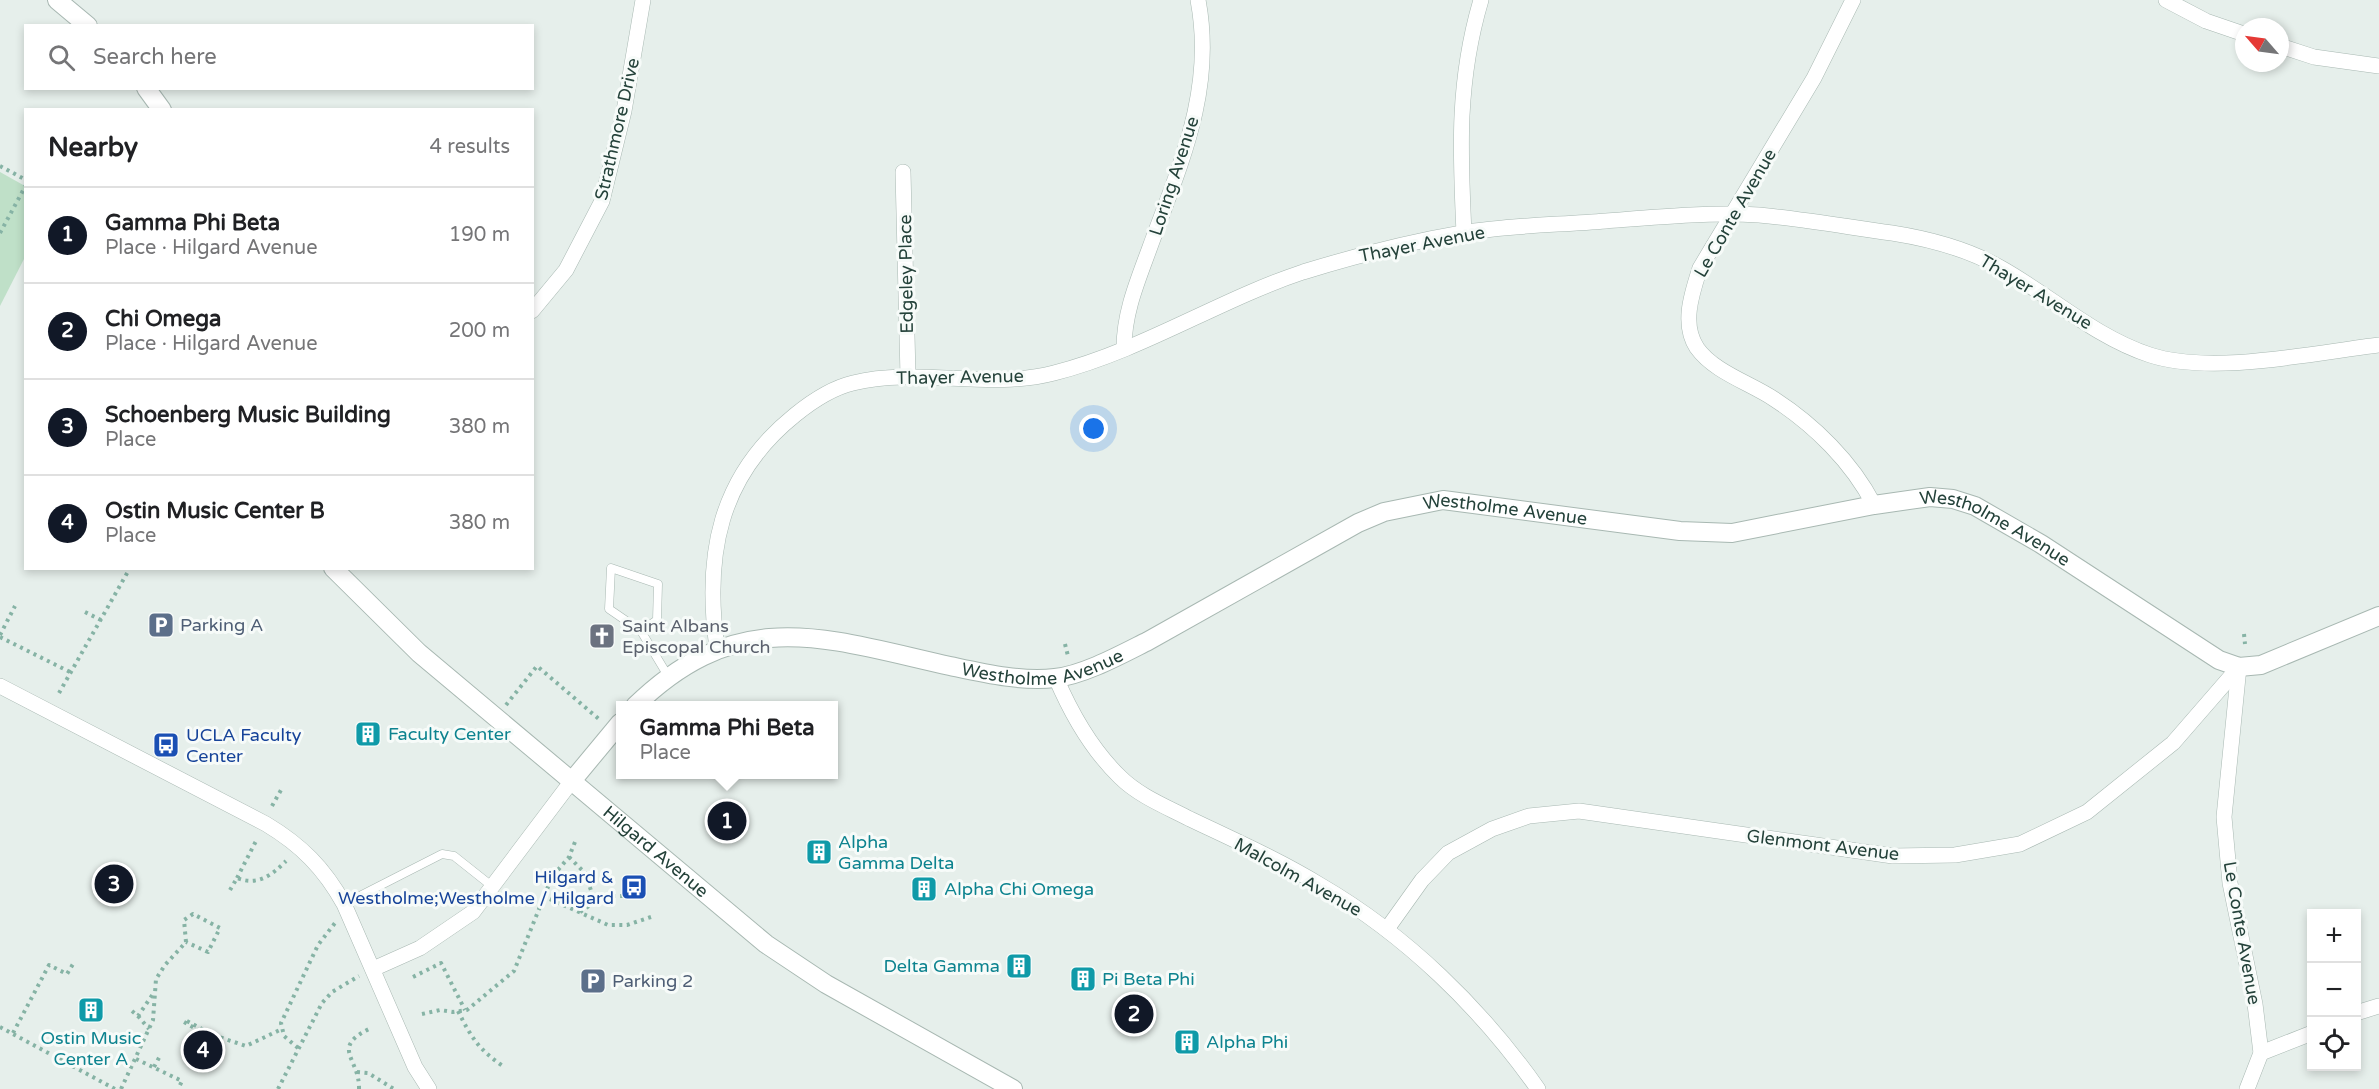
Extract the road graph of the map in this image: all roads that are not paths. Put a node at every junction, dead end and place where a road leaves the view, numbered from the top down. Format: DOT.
graph roads {
  1 [pos="57,0"];
  2 [pos="644,0"];
  3 [pos="1198,0"];
  4 [pos="1481,0"];
  5 [pos="1853,0"];
  6 [pos="2166,0"];
  7 [pos="86,24"];
  8 [pos="2235,31"];
  9 [pos="2289,48"];
  10 [pos="2379,66"];
  11 [pos="147,90"];
  12 [pos="161,108"];
  13 [pos="903,172"];
  14 [pos="1734,215"];
  15 [pos="1464,232"];
  16 [pos="534,309"];
  17 [pos="2379,345"];
  18 [pos="1125,348"];
  19 [pos="908,376"];
  20 [pos="1874,505"];
  21 [pos="335,570"];
  22 [pos="2379,616"];
  23 [pos="641,631"];
  24 [pos="717,648"];
  25 [pos="2239,667"];
  26 [pos="668,676"];
  27 [pos="1056,678"];
  28 [pos="0,686"];
  29 [pos="640,701"];
  30 [pos="616,728"];
  31 [pos="571,782"];
  32 [pos="494,887"];
  33 [pos="346,909"];
  34 [pos="1387,929"];
  35 [pos="373,969"];
  36 [pos="2379,1006"];
  37 [pos="2361,1011"];
  38 [pos="2307,1035"];
  39 [pos="2261,1053"];
  40 [pos="429,1089"];
  41 [pos="1013,1089"];
  42 [pos="1538,1089"];
  43 [pos="2247,1089"];
  1 -- 7 [label="street"];
  2 -- 16 [label="street, Strathmore Drive"];
  3 -- 18 [label="street, Loring Avenue"];
  4 -- 15 [label="street"];
  5 -- 14 [label="street, Le Conte Avenue"];
  6 -- 8 [label="street"];
  9 -- 10 [label="street"];
  11 -- 12 [label="street"];
  13 -- 19 [label="street, Edgeley Place"];
  14 -- 15 [label="street, Thayer Avenue"];
  14 -- 17 [label="street, Thayer Avenue"];
  14 -- 20 [label="street, Le Conte Avenue"];
  15 -- 18 [label="street, Thayer Avenue"];
  18 -- 19 [label="street, Thayer Avenue"];
  19 -- 24 [label="street, Thayer Avenue"];
  20 -- 25 [label="street, Westholme Avenue"];
  20 -- 27 [label="street, Westholme Avenue"];
  21 -- 31 [label="street, Hilgard Avenue"];
  22 -- 25 [label="street"];
  23 -- 23 [label="lane"];
  23 -- 26 [label="lane"];
  24 -- 26 [label="street, Westholme Avenue"];
  24 -- 27 [label="street, Westholme Avenue"];
  25 -- 34 [label="street, Glenmont Avenue"];
  25 -- 39 [label="street, Le Conte Avenue"];
  26 -- 29 [label="street, Westholme Avenue"];
  27 -- 34 [label="street, Malcolm Avenue"];
  28 -- 33 [label="street"];
  30 -- 31 [label="street"];
  31 -- 32 [label="street"];
  31 -- 41 [label="street, Hilgard Avenue"];
  32 -- 33 [label="lane"];
  32 -- 35 [label="street"];
  33 -- 35 [label="street"];
  34 -- 42 [label="street, Malcolm Avenue"];
  35 -- 40 [label="street"];
  36 -- 37 [label="street"];
  38 -- 39 [label="street"];
  39 -- 43 [label="street, Le Conte Avenue"];
}
